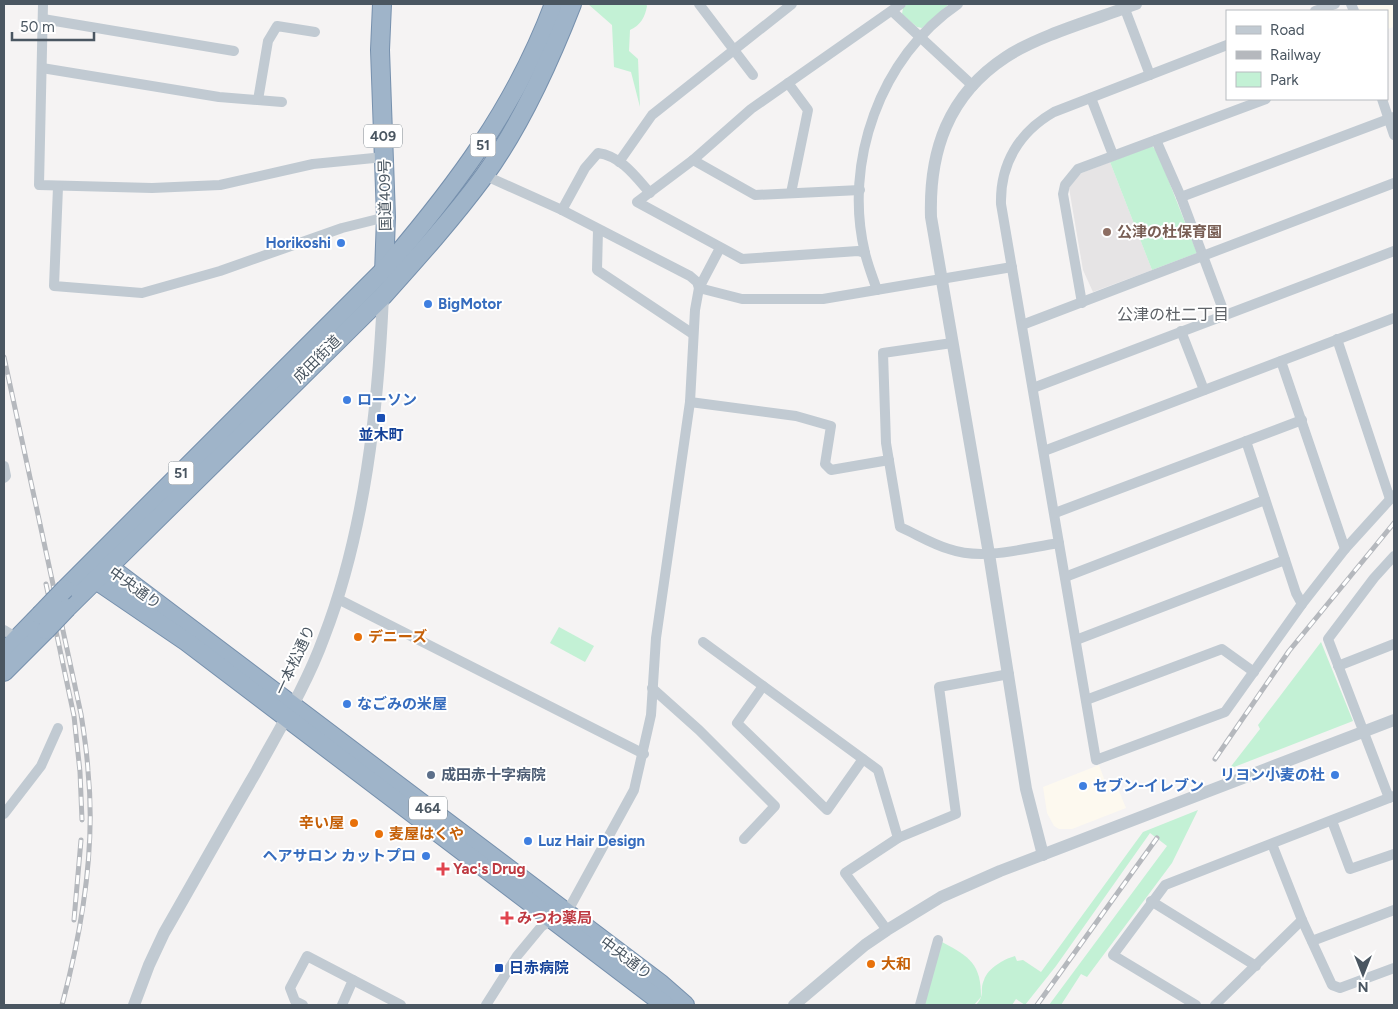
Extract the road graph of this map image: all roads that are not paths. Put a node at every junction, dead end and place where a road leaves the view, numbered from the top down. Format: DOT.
graph roads {
  1 [pos="43,4"];
  2 [pos="382,4"];
  3 [pos="554,4"];
  4 [pos="572,4"];
  5 [pos="699,4"];
  6 [pos="792,4"];
  7 [pos="901,4"];
  8 [pos="958,4"];
  9 [pos="1335,4"];
  10 [pos="1128,5"];
  11 [pos="1318,10"];
  12 [pos="892,11"];
  13 [pos="43,19"];
  14 [pos="315,32"];
  15 [pos="920,37"];
  16 [pos="1226,45"];
  17 [pos="734,49"];
  18 [pos="234,51"];
  19 [pos="42,68"];
  20 [pos="753,75"];
  21 [pos="1150,75"];
  22 [pos="788,83"];
  23 [pos="973,86"];
  24 [pos="1091,98"];
  25 [pos="258,100"];
  26 [pos="1263,100"];
  27 [pos="1382,100"];
  28 [pos="282,102"];
  29 [pos="1391,118"];
  30 [pos="1394,135"];
  31 [pos="1156,140"];
  32 [pos="1113,155"];
  33 [pos="384,157"];
  34 [pos="693,160"];
  35 [pos="619,162"];
  36 [pos="484,176"];
  37 [pos="1394,183"];
  38 [pos="58,187"];
  39 [pos="860,190"];
  40 [pos="650,193"];
  41 [pos="791,193"];
  42 [pos="1181,197"];
  43 [pos="562,210"];
  44 [pos="386,218"];
  45 [pos="598,230"];
  46 [pos="720,248"];
  47 [pos="1394,250"];
  48 [pos="865,253"];
  49 [pos="1203,256"];
  50 [pos="1012,267"];
  51 [pos="384,269"];
  52 [pos="941,280"];
  53 [pos="699,288"];
  54 [pos="877,290"];
  55 [pos="383,296"];
  56 [pos="1082,303"];
  57 [pos="1225,315"];
  58 [pos="1394,319"];
  59 [pos="1022,325"];
  60 [pos="1182,331"];
  61 [pos="693,334"];
  62 [pos="1337,340"];
  63 [pos="952,342"];
  64 [pos="1281,360"];
  65 [pos="1033,388"];
  66 [pos="1204,390"];
  67 [pos="690,402"];
  68 [pos="1302,420"];
  69 [pos="1246,441"];
  70 [pos="1044,451"];
  71 [pos="889,460"];
  72 [pos="4,466"];
  73 [pos="4,478"];
  74 [pos="1392,497"];
  75 [pos="1265,500"];
  76 [pos="1055,513"];
  77 [pos="1059,543"];
  78 [pos="1345,550"];
  79 [pos="989,554"];
  80 [pos="1394,556"];
  81 [pos="1285,560"];
  82 [pos="108,566"];
  83 [pos="93,572"];
  84 [pos="1065,577"];
  85 [pos="338,599"];
  86 [pos="1302,604"];
  87 [pos="43,622"];
  88 [pos="10,634"];
  89 [pos="1076,640"];
  90 [pos="703,642"];
  91 [pos="1394,644"];
  92 [pos="4,652"];
  93 [pos="1338,666"];
  94 [pos="4,672"];
  95 [pos="1254,672"];
  96 [pos="1009,674"];
  97 [pos="763,686"];
  98 [pos="652,688"];
  99 [pos="1086,700"];
  100 [pos="289,711"];
  101 [pos="1394,720"];
  102 [pos="58,728"];
  103 [pos="1364,732"];
  104 [pos="644,754"];
  105 [pos="863,759"];
  106 [pos="1392,797"];
  107 [pos="4,814"];
  108 [pos="1332,821"];
  109 [pos="898,838"];
  110 [pos="744,839"];
  111 [pos="1272,844"];
  112 [pos="1394,854"];
  113 [pos="1043,855"];
  114 [pos="1151,901"];
  115 [pos="1394,910"];
  116 [pos="557,915"];
  117 [pos="1302,920"];
  118 [pos="886,930"];
  119 [pos="938,940"];
  120 [pos="1312,941"];
  121 [pos="1256,966"];
  122 [pos="1394,968"];
  123 [pos="353,980"];
  124 [pos="134,1005"];
  125 [pos="303,1005"];
  126 [pos="342,1005"];
  127 [pos="401,1005"];
  128 [pos="486,1005"];
  129 [pos="665,1005"];
  130 [pos="684,1005"];
  131 [pos="794,1005"];
  132 [pos="920,1005"];
  133 [pos="1196,1005"];
  134 [pos="1215,1005"];
  1 -- 13 [label="street"];
  2 -- 33 [label="highway, 国道409号 / 409"];
  3 -- 51 [label="highway, 成田街道 / 51"];
  4 -- 36 [label="highway, 成田街道 / 51"];
  5 -- 17 [label="street"];
  6 -- 17 [label="street"];
  7 -- 12 [label="street"];
  8 -- 15 [label="street"];
  9 -- 11 [label="street"];
  10 -- 21 [label="street"];
  10 -- 23 [label="street"];
  12 -- 15 [label="street"];
  12 -- 22 [label="street"];
  13 -- 18 [label="street"];
  13 -- 19 [label="street"];
  14 -- 25 [label="street"];
  15 -- 23 [label="street"];
  15 -- 39 [label="street"];
  16 -- 21 [label="street"];
  17 -- 20 [label="street"];
  17 -- 35 [label="street"];
  19 -- 25 [label="street"];
  19 -- 38 [label="street"];
  21 -- 24 [label="street"];
  22 -- 34 [label="street"];
  22 -- 41 [label="street"];
  23 -- 52 [label="street"];
  24 -- 32 [label="street"];
  24 -- 50 [label="street"];
  25 -- 28 [label="street"];
  26 -- 31 [label="street"];
  27 -- 29 [label="street"];
  29 -- 30 [label="street"];
  29 -- 42 [label="street"];
  31 -- 32 [label="street"];
  31 -- 42 [label="street"];
  32 -- 56 [label="street"];
  33 -- 38 [label="street"];
  33 -- 44 [label="highway, 国道409号 / 409"];
  34 -- 40 [label="street"];
  34 -- 41 [label="street"];
  35 -- 40 [label="street"];
  35 -- 43 [label="street"];
  36 -- 43 [label="street"];
  36 -- 55 [label="highway, 成田街道 / 51"];
  37 -- 49 [label="street"];
  38 -- 44 [label="street"];
  39 -- 41 [label="street"];
  39 -- 48 [label="street"];
  40 -- 46 [label="street"];
  42 -- 49 [label="street"];
  43 -- 45 [label="street"];
  44 -- 51 [label="highway, 国道409号 / 409"];
  45 -- 53 [label="street"];
  45 -- 61 [label="street"];
  46 -- 48 [label="street"];
  46 -- 53 [label="street"];
  47 -- 57 [label="street"];
  48 -- 54 [label="street"];
  49 -- 56 [label="street"];
  49 -- 57 [label="street"];
  50 -- 52 [label="street"];
  50 -- 59 [label="street"];
  51 -- 55 [label="highway, 国道409号 / 409"];
  51 -- 83 [label="highway, 成田街道 / 51"];
  52 -- 54 [label="street"];
  52 -- 63 [label="street"];
  53 -- 54 [label="street"];
  53 -- 61 [label="street"];
  55 -- 82 [label="highway, 成田街道 / 51"];
  55 -- 85 [label="street, 一本松通り"];
  56 -- 59 [label="street"];
  57 -- 60 [label="street"];
  58 -- 62 [label="street"];
  59 -- 65 [label="street"];
  60 -- 65 [label="street"];
  60 -- 66 [label="street"];
  61 -- 67 [label="street"];
  62 -- 64 [label="street"];
  62 -- 74 [label="street"];
  63 -- 71 [label="street"];
  63 -- 79 [label="street"];
  64 -- 66 [label="street"];
  64 -- 68 [label="street"];
  65 -- 70 [label="street"];
  66 -- 70 [label="street"];
  67 -- 71 [label="street"];
  67 -- 98 [label="street"];
  68 -- 69 [label="street"];
  68 -- 78 [label="street"];
  69 -- 75 [label="street"];
  69 -- 76 [label="street"];
  70 -- 76 [label="street"];
  71 -- 79 [label="street"];
  72 -- 73 [label="street"];
  74 -- 78 [label="street"];
  75 -- 81 [label="street"];
  75 -- 84 [label="street"];
  76 -- 77 [label="street"];
  77 -- 79 [label="street"];
  77 -- 84 [label="street"];
  78 -- 86 [label="street"];
  79 -- 96 [label="street"];
  80 -- 93 [label="street"];
  81 -- 86 [label="street"];
  81 -- 89 [label="street"];
  82 -- 83 [label="highway, 中央通り / 464"];
  82 -- 100 [label="highway, 中央通り / 464"];
  83 -- 87 [label="highway, 成田街道 / 51, bridge"];
  83 -- 87 [label="highway, 成田街道 / 51, bridge"];
  83 -- 100 [label="highway, 中央通り / 464"];
  84 -- 89 [label="street"];
  85 -- 100 [label="street, 一本松通り"];
  85 -- 104 [label="street"];
  86 -- 95 [label="street"];
  87 -- 88 [label="highway, 成田街道 / 51"];
  87 -- 94 [label="highway, 成田街道 / 51"];
  88 -- 92 [label="highway, 成田街道 / 51"];
  89 -- 99 [label="street"];
  90 -- 97 [label="street"];
  91 -- 93 [label="street"];
  93 -- 103 [label="street"];
  95 -- 99 [label="street"];
  95 -- 99 [label="street"];
  96 -- 109 [label="street"];
  96 -- 113 [label="street"];
  97 -- 105 [label="street"];
  97 -- 105 [label="street"];
  98 -- 104 [label="street"];
  98 -- 110 [label="street"];
  100 -- 116 [label="highway, 中央通り / 464"];
  100 -- 124 [label="street, 一本松通り"];
  101 -- 103 [label="street"];
  102 -- 107 [label="street"];
  103 -- 106 [label="street"];
  103 -- 113 [label="street"];
  104 -- 116 [label="street"];
  105 -- 109 [label="street"];
  106 -- 108 [label="street"];
  108 -- 111 [label="street"];
  108 -- 112 [label="street"];
  109 -- 118 [label="street"];
  111 -- 114 [label="street"];
  111 -- 117 [label="street"];
  113 -- 118 [label="street"];
  114 -- 121 [label="street"];
  114 -- 133 [label="street"];
  115 -- 120 [label="street"];
  116 -- 128 [label="street"];
  116 -- 129 [label="highway, 中央通り / 464"];
  116 -- 130 [label="highway, 中央通り / 464"];
  117 -- 120 [label="street"];
  117 -- 121 [label="street"];
  118 -- 131 [label="street"];
  119 -- 132 [label="street"];
  120 -- 122 [label="street"];
  121 -- 134 [label="street"];
  123 -- 125 [label="street"];
  123 -- 126 [label="street"];
  123 -- 127 [label="street"];
}
